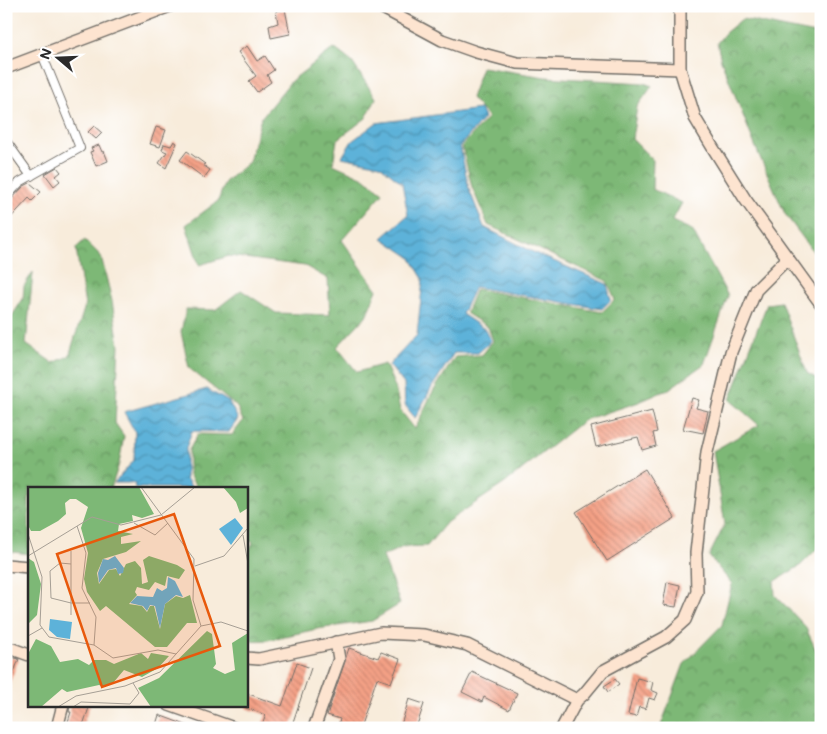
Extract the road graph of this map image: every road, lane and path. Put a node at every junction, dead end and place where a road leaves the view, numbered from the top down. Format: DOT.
graph roads {
  1 [pos="170,6"];
  2 [pos="379,6"];
  3 [pos="680,6"];
  4 [pos="42,54"];
  5 [pos="6,68"];
  6 [pos="680,69"];
  7 [pos="6,141"];
  8 [pos="31,176"];
  9 [pos="6,197"];
  10 [pos="788,258"];
  11 [pos="821,304"];
  12 [pos="6,565"];
  13 [pos="28,567"];
  14 [pos="336,642"];
  15 [pos="7,647"];
  16 [pos="28,655"];
  17 [pos="248,658"];
  18 [pos="577,700"];
  19 [pos="63,706"];
  20 [pos="172,706"];
  21 [pos="57,728"];
  22 [pos="234,728"];
  23 [pos="314,728"];
  24 [pos="562,728"];
  1 -- 4 [label="street"];
  2 -- 6 [label="street"];
  3 -- 6 [label="street"];
  4 -- 5 [label="street"];
  4 -- 8 [label="street"];
  6 -- 10 [label="street"];
  7 -- 8 [label="street"];
  8 -- 9 [label="street"];
  10 -- 11 [label="street"];
  10 -- 18 [label="street"];
  12 -- 13 [label="street"];
  14 -- 17 [label="street"];
  14 -- 18 [label="street"];
  14 -- 23 [label="street"];
  15 -- 16 [label="street"];
  18 -- 24 [label="street"];
  19 -- 21 [label="street"];
  20 -- 22 [label="street"];
}
